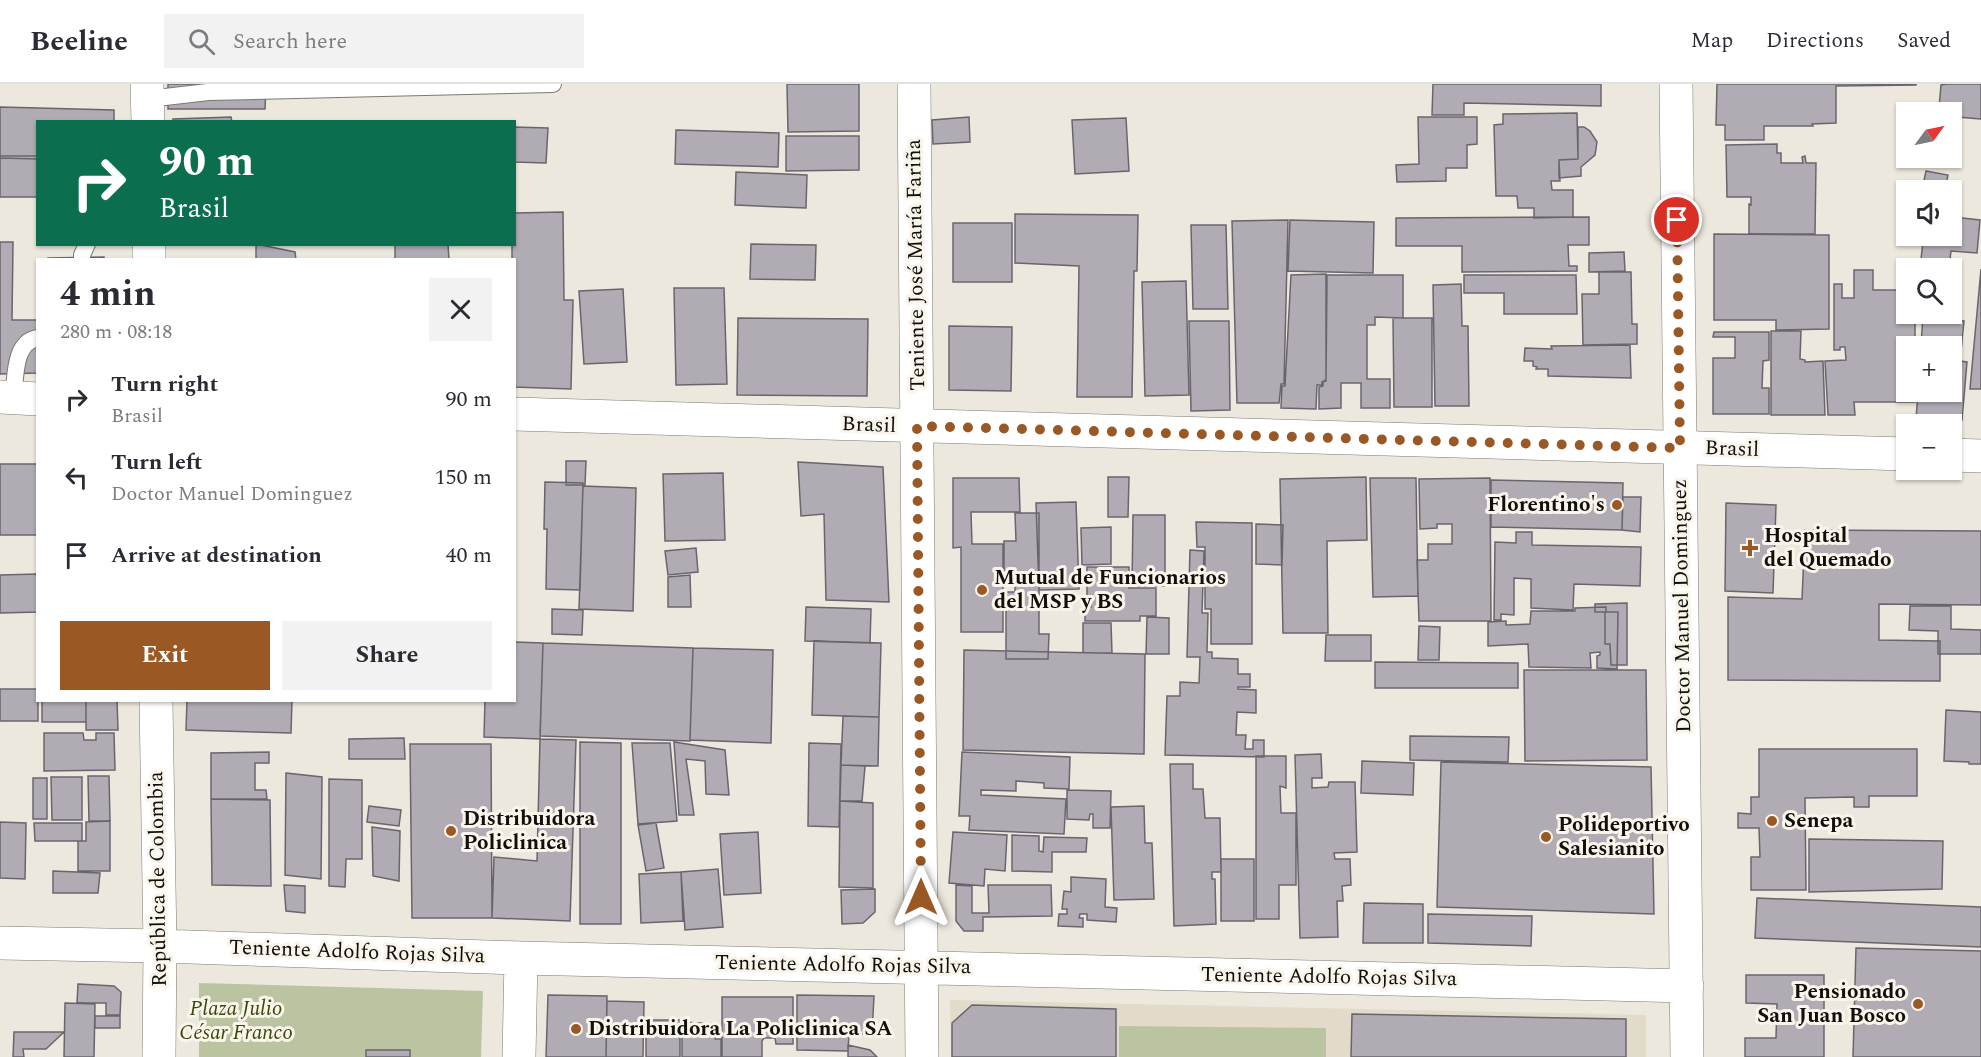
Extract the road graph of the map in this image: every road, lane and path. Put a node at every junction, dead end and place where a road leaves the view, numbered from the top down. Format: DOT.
graph roads {
  1 [pos="553,84"];
  2 [pos="914,84"];
  3 [pos="1676,84"];
  4 [pos="148,101"];
  5 [pos="36,338"];
  6 [pos="17,398"];
  7 [pos="516,414"];
  8 [pos="917,426"];
  9 [pos="1680,448"];
  10 [pos="1896,454"];
  11 [pos="1962,455"];
  12 [pos="1981,456"];
  13 [pos="156,702"];
  14 [pos="0,943"];
  15 [pos="160,946"];
  16 [pos="521,958"];
  17 [pos="921,967"];
  18 [pos="1687,986"];
  19 [pos="159,1057"];
  20 [pos="519,1057"];
  21 [pos="922,1057"];
  22 [pos="1687,1057"];
  1 -- 4 [label="lane"];
  2 -- 8 [label="street, Teniente José María Fariña"];
  3 -- 9 [label="street, Doctor Manuel Dominguez"];
  5 -- 6 [label="lane"];
  7 -- 8 [label="street, Brasil"];
  8 -- 9 [label="street, Brasil"];
  8 -- 17 [label="street, Teniente José María Fariña"];
  9 -- 10 [label="street, Brasil"];
  9 -- 18 [label="street, Doctor Manuel Dominguez"];
  11 -- 12 [label="street"];
  13 -- 15 [label="street, República de Colombia"];
  14 -- 15 [label="street, Teniente Adolfo Rojas Silva"];
  15 -- 16 [label="street, Teniente Adolfo Rojas Silva"];
  15 -- 19 [label="street, República de Colombia"];
  16 -- 17 [label="street, Teniente Adolfo Rojas Silva"];
  16 -- 20 [label="street"];
  17 -- 18 [label="street, Teniente Adolfo Rojas Silva"];
  17 -- 21 [label="street, Teniente José María Fariña"];
  18 -- 22 [label="street, Doctor Manuel Dominguez"];
}
